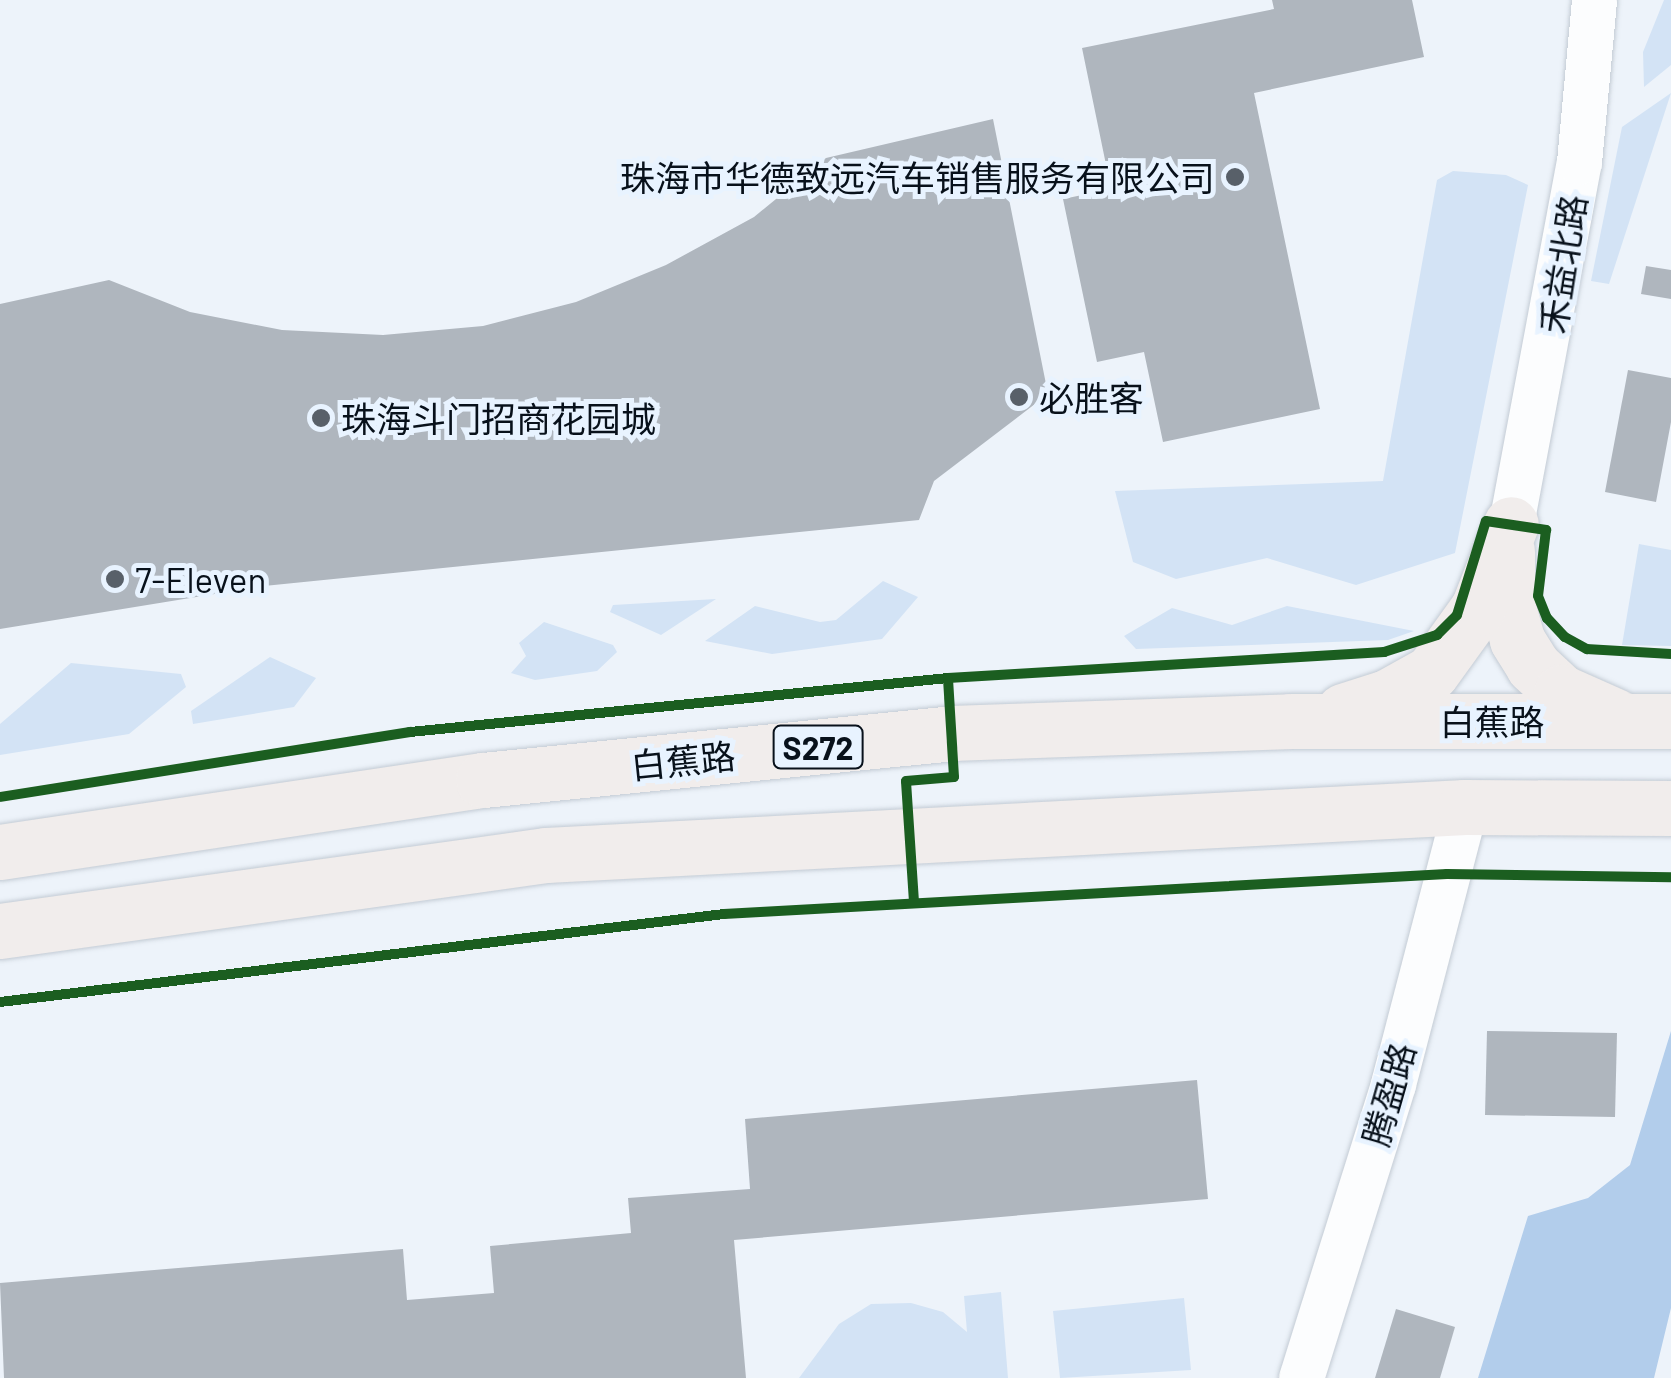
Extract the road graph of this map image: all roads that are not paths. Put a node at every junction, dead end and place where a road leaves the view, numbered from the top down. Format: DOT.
graph roads {
  1 [pos="1594,0"];
  2 [pos="1511,524"];
  3 [pos="1657,720"];
  4 [pos="1291,722"];
  5 [pos="1464,808"];
  6 [pos="1655,808"];
  7 [pos="0,852"];
  8 [pos="0,930"];
  9 [pos="1301,1378"];
  1 -- 2 [label="street, 禾益北路"];
  2 -- 3 [label="main road"];
  2 -- 4 [label="main road"];
  3 -- 4 [label="main road, 白蕉路 / S272"];
  4 -- 7 [label="main road, 白蕉路 / S272"];
  5 -- 6 [label="main road"];
  5 -- 8 [label="main road"];
  5 -- 9 [label="street, 腾盈路"];
}
